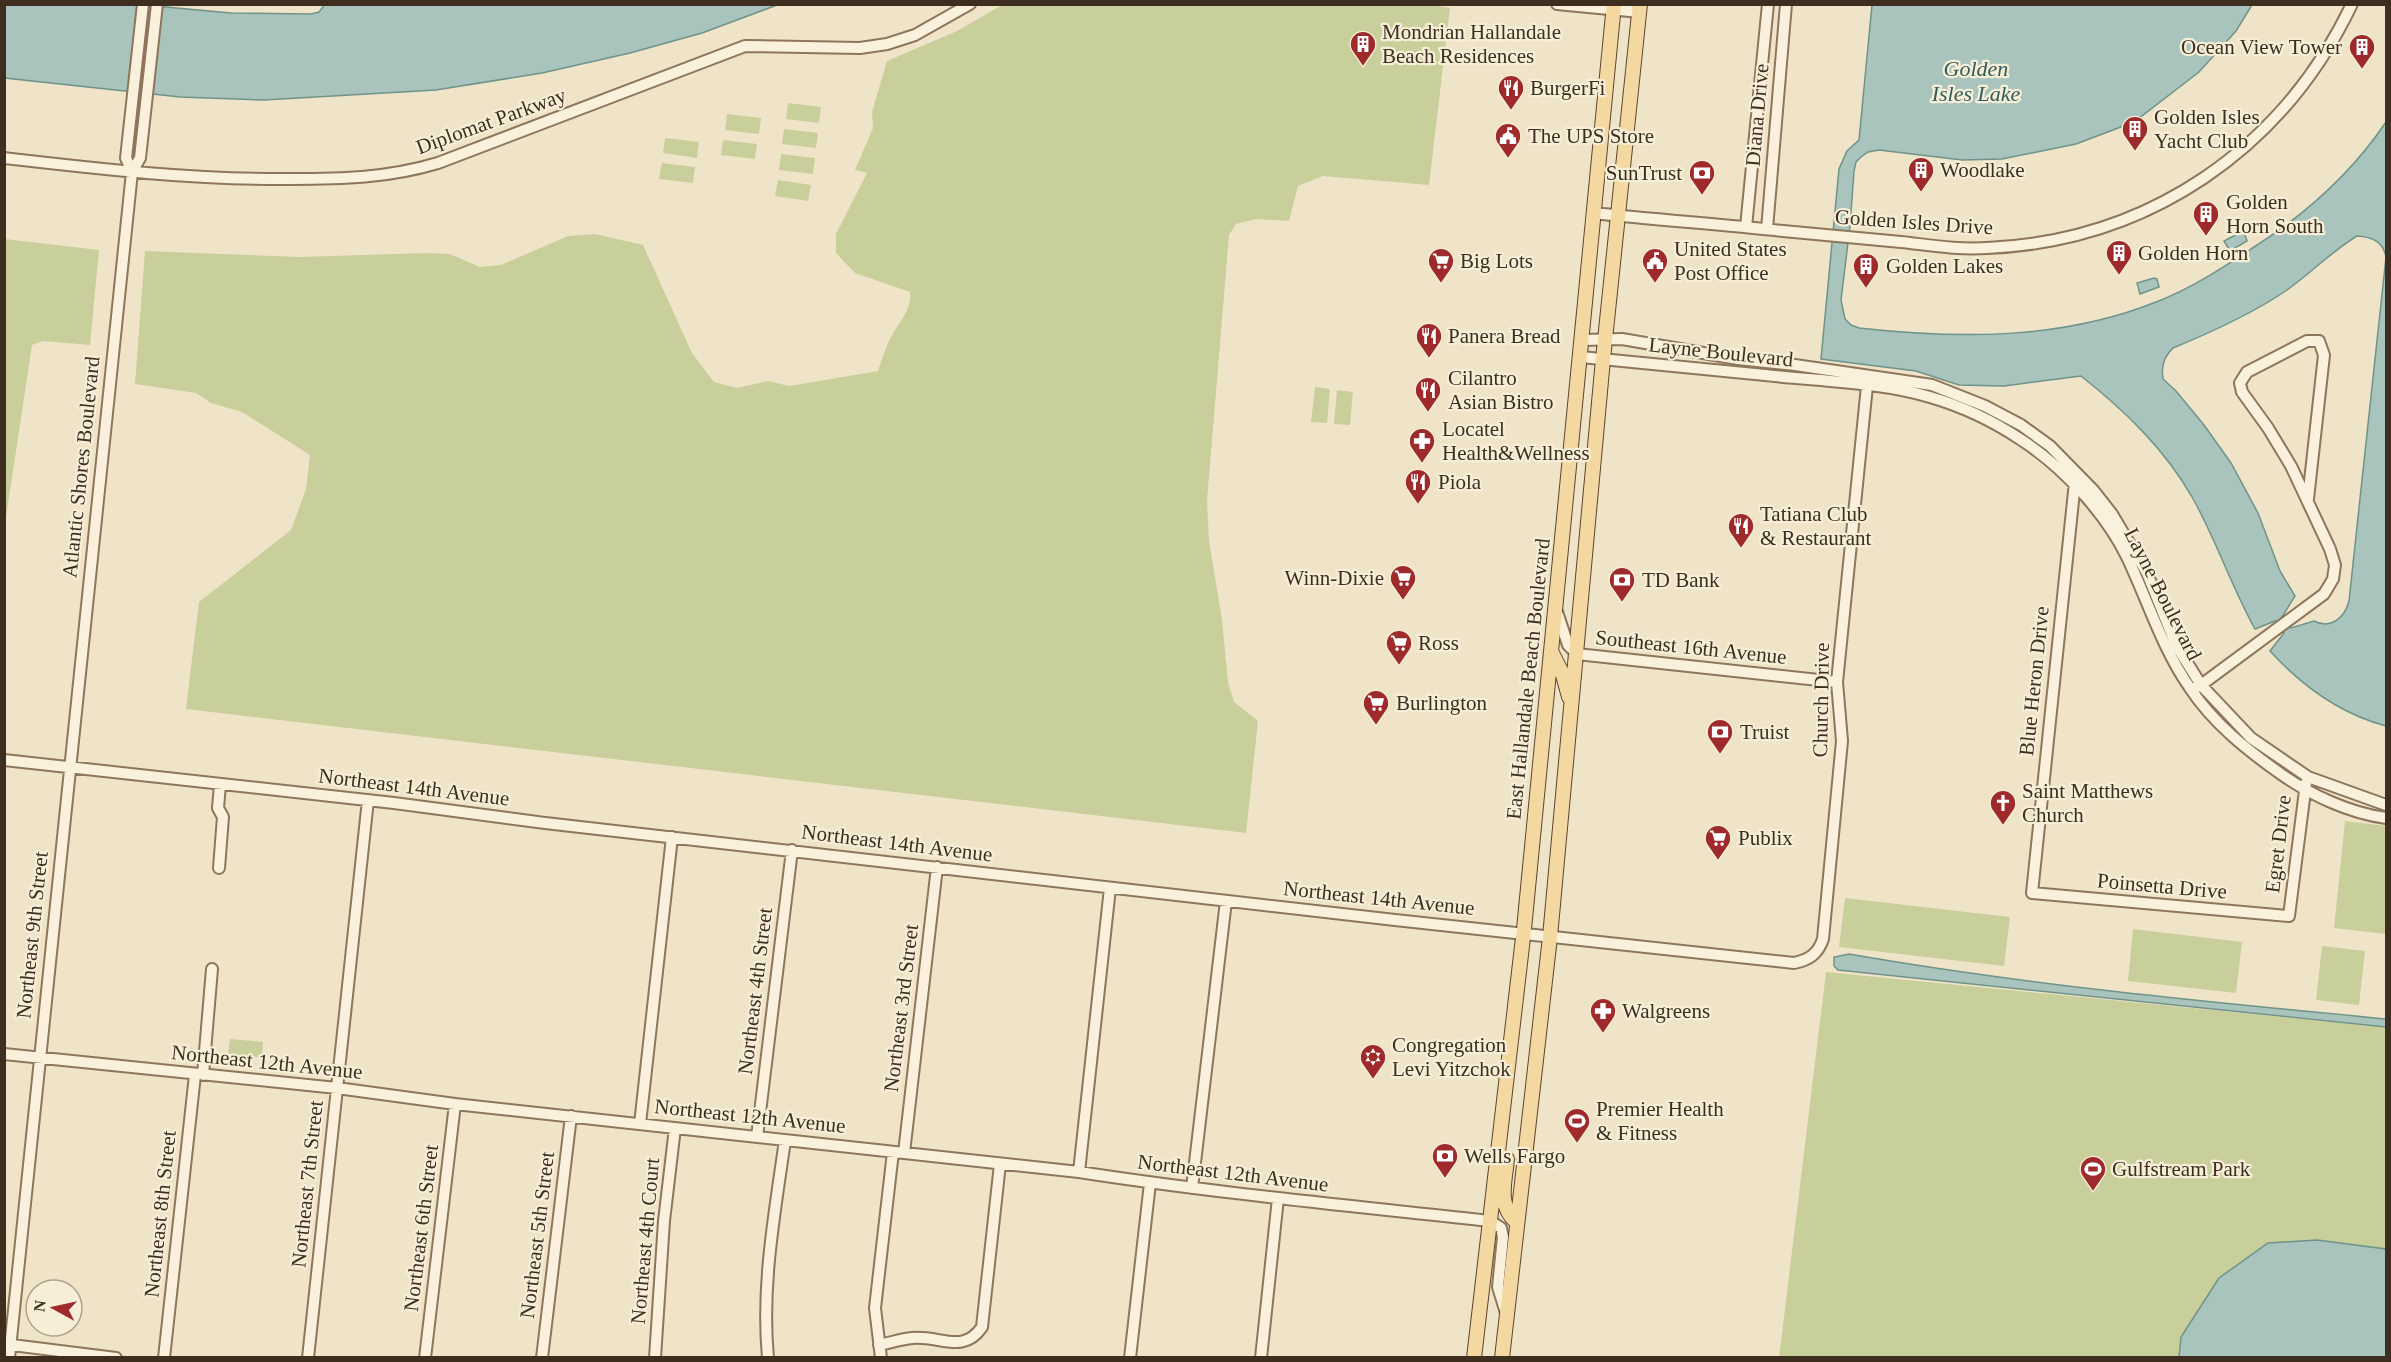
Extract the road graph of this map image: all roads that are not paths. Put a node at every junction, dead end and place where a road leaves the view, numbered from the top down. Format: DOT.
graph roads {
  1 [pos="142,4"];
  2 [pos="157,4"];
  3 [pos="970,4"];
  4 [pos="1557,4"];
  5 [pos="1768,4"];
  6 [pos="1786,4"];
  7 [pos="2352,4"];
  8 [pos="1614,7"];
  9 [pos="1640,8"];
  10 [pos="4,158"];
  11 [pos="132,172"];
  12 [pos="1594,213"];
  13 [pos="1619,216"];
  14 [pos="1746,227"];
  15 [pos="1767,229"];
  16 [pos="1605,339"];
  17 [pos="1582,340"];
  18 [pos="1581,357"];
  19 [pos="1604,359"];
  20 [pos="1868,381"];
  21 [pos="1955,401"];
  22 [pos="2077,473"];
  23 [pos="2075,485"];
  24 [pos="2308,499"];
  25 [pos="1556,607"];
  26 [pos="1552,653"];
  27 [pos="1577,654"];
  28 [pos="1837,682"];
  29 [pos="2201,685"];
  30 [pos="2190,688"];
  31 [pos="1572,711"];
  32 [pos="4,760"];
  33 [pos="70,766"];
  34 [pos="2308,777"];
  35 [pos="220,784"];
  36 [pos="2303,789"];
  37 [pos="368,800"];
  38 [pos="2386,805"];
  39 [pos="2386,818"];
  40 [pos="672,837"];
  41 [pos="792,850"];
  42 [pos="937,867"];
  43 [pos="219,868"];
  44 [pos="1110,888"];
  45 [pos="2032,893"];
  46 [pos="1226,901"];
  47 [pos="2289,916"];
  48 [pos="1524,934"];
  49 [pos="1550,937"];
  50 [pos="1784,963"];
  51 [pos="212,969"];
  52 [pos="4,1054"];
  53 [pos="38,1058"];
  54 [pos="199,1075"];
  55 [pos="337,1088"];
  56 [pos="455,1104"];
  57 [pos="571,1116"];
  58 [pos="640,1124"];
  59 [pos="675,1128"];
  60 [pos="1502,1128"];
  61 [pos="757,1137"];
  62 [pos="785,1140"];
  63 [pos="898,1152"];
  64 [pos="1000,1164"];
  65 [pos="1079,1172"];
  66 [pos="1150,1183"];
  67 [pos="1192,1188"];
  68 [pos="1278,1198"];
  69 [pos="1490,1221"];
  70 [pos="1516,1222"];
  71 [pos="1506,1314"];
  72 [pos="7,1345"];
  73 [pos="879,1345"];
  74 [pos="9,1358"];
  75 [pos="116,1358"];
  76 [pos="164,1358"];
  77 [pos="308,1358"];
  78 [pos="425,1358"];
  79 [pos="542,1358"];
  80 [pos="655,1358"];
  81 [pos="768,1358"];
  82 [pos="881,1358"];
  83 [pos="1130,1358"];
  84 [pos="1261,1358"];
  85 [pos="1474,1358"];
  86 [pos="1502,1358"];
  1 -- 11 [label="street, Atlantic Shores Boulevard"];
  2 -- 11 [label="street, Atlantic Shores Boulevard"];
  3 -- 11 [label="street, Diplomat Parkway"];
  4 -- 8 [label="street"];
  5 -- 14 [label="street, Diana Drive"];
  6 -- 15 [label="street, Diana Drive"];
  7 -- 15 [label="street, Golden Isles Drive"];
  8 -- 9 [label="street"];
  8 -- 12 [label="main road, East Hallandale Beach Boulevard"];
  9 -- 13 [label="main road"];
  10 -- 11 [label="street, Diplomat Parkway"];
  11 -- 33 [label="street, Atlantic Shores Boulevard"];
  12 -- 13 [label="street, Golden Isles Drive"];
  12 -- 17 [label="main road, East Hallandale Beach Boulevard"];
  13 -- 14 [label="street, Golden Isles Drive"];
  13 -- 16 [label="main road"];
  14 -- 15 [label="street, Golden Isles Drive"];
  16 -- 17 [label="street, Layne Boulevard"];
  16 -- 19 [label="main road"];
  16 -- 20 [label="street, Layne Boulevard"];
  17 -- 18 [label="main road, East Hallandale Beach Boulevard"];
  18 -- 19 [label="street, Layne Boulevard"];
  18 -- 25 [label="main road, East Hallandale Beach Boulevard"];
  19 -- 20 [label="street, Layne Boulevard"];
  19 -- 27 [label="main road"];
  20 -- 21 [label="street, Layne Boulevard"];
  20 -- 28 [label="street, Church Drive"];
  21 -- 22 [label="street, Layne Boulevard"];
  21 -- 23 [label="street, Layne Boulevard"];
  22 -- 23 [label="street, Blue Heron Drive"];
  22 -- 29 [label="street, Layne Boulevard"];
  23 -- 30 [label="street, Layne Boulevard"];
  23 -- 45 [label="street, Blue Heron Drive"];
  24 -- 24 [label="street"];
  24 -- 29 [label="street"];
  25 -- 26 [label="main road, East Hallandale Beach Boulevard"];
  25 -- 27 [label="street"];
  26 -- 31 [label="main road"];
  26 -- 48 [label="main road, East Hallandale Beach Boulevard"];
  27 -- 28 [label="street, Southeast 16th Avenue"];
  27 -- 31 [label="main road"];
  28 -- 50 [label="street, Church Drive"];
  29 -- 30 [label="street"];
  29 -- 34 [label="street, Layne Boulevard"];
  30 -- 36 [label="street, Layne Boulevard"];
  31 -- 49 [label="main road"];
  32 -- 33 [label="street, Northeast 14th Avenue"];
  33 -- 35 [label="street, Northeast 14th Avenue"];
  33 -- 53 [label="street, Northeast 9th Street"];
  34 -- 36 [label="street, Egret Drive"];
  34 -- 38 [label="street, Layne Boulevard"];
  35 -- 37 [label="street, Northeast 14th Avenue"];
  35 -- 43 [label="street"];
  36 -- 39 [label="street, Layne Boulevard"];
  36 -- 47 [label="street, Egret Drive"];
  37 -- 40 [label="street, Northeast 14th Avenue"];
  37 -- 55 [label="street, Northeast 7th Street"];
  40 -- 41 [label="street, Northeast 14th Avenue"];
  40 -- 58 [label="street"];
  41 -- 42 [label="street, Northeast 14th Avenue"];
  41 -- 61 [label="street, Northeast 4th Street"];
  42 -- 44 [label="street, Northeast 14th Avenue"];
  42 -- 63 [label="street, Northeast 3rd Street"];
  44 -- 46 [label="street, Northeast 14th Avenue"];
  44 -- 65 [label="street"];
  45 -- 47 [label="street, Poinsetta Drive"];
  46 -- 48 [label="street, Northeast 14th Avenue"];
  46 -- 67 [label="street"];
  48 -- 49 [label="street, Northeast 14th Avenue"];
  48 -- 60 [label="main road, East Hallandale Beach Boulevard"];
  49 -- 50 [label="street, Northeast 14th Avenue"];
  49 -- 70 [label="main road"];
  51 -- 54 [label="street, Northeast 8th Street"];
  52 -- 53 [label="street, Northeast 12th Avenue"];
  53 -- 54 [label="street, Northeast 12th Avenue"];
  53 -- 72 [label="street, Northeast 9th Street"];
  54 -- 55 [label="street, Northeast 12th Avenue"];
  54 -- 76 [label="street, Northeast 8th Street"];
  55 -- 56 [label="street, Northeast 12th Avenue"];
  55 -- 77 [label="street, Northeast 7th Street"];
  56 -- 57 [label="street, Northeast 12th Avenue"];
  56 -- 78 [label="street, Northeast 6th Street"];
  57 -- 58 [label="street, Northeast 12th Avenue"];
  57 -- 79 [label="street, Northeast 5th Street"];
  58 -- 59 [label="street, Northeast 12th Avenue"];
  59 -- 61 [label="street, Northeast 12th Avenue"];
  59 -- 80 [label="street, Northeast 4th Court"];
  60 -- 69 [label="main road, East Hallandale Beach Boulevard"];
  60 -- 70 [label="main road"];
  61 -- 62 [label="street, Northeast 12th Avenue"];
  62 -- 63 [label="street, Northeast 12th Avenue"];
  62 -- 81 [label="street"];
  63 -- 64 [label="street, Northeast 12th Avenue"];
  63 -- 73 [label="street, Northeast 3rd Street"];
  64 -- 65 [label="street, Northeast 12th Avenue"];
  64 -- 73 [label="street"];
  65 -- 66 [label="street, Northeast 12th Avenue"];
  66 -- 67 [label="street, Northeast 12th Avenue"];
  66 -- 83 [label="street"];
  67 -- 68 [label="street, Northeast 12th Avenue"];
  68 -- 69 [label="street, Northeast 12th Avenue"];
  68 -- 84 [label="street"];
  69 -- 71 [label="street"];
  69 -- 85 [label="main road, East Hallandale Beach Boulevard"];
  70 -- 71 [label="main road"];
  71 -- 86 [label="main road"];
  72 -- 74 [label="street, Northeast 9th Street"];
  72 -- 75 [label="street"];
  73 -- 82 [label="street, Northeast 3rd Street"];
}
